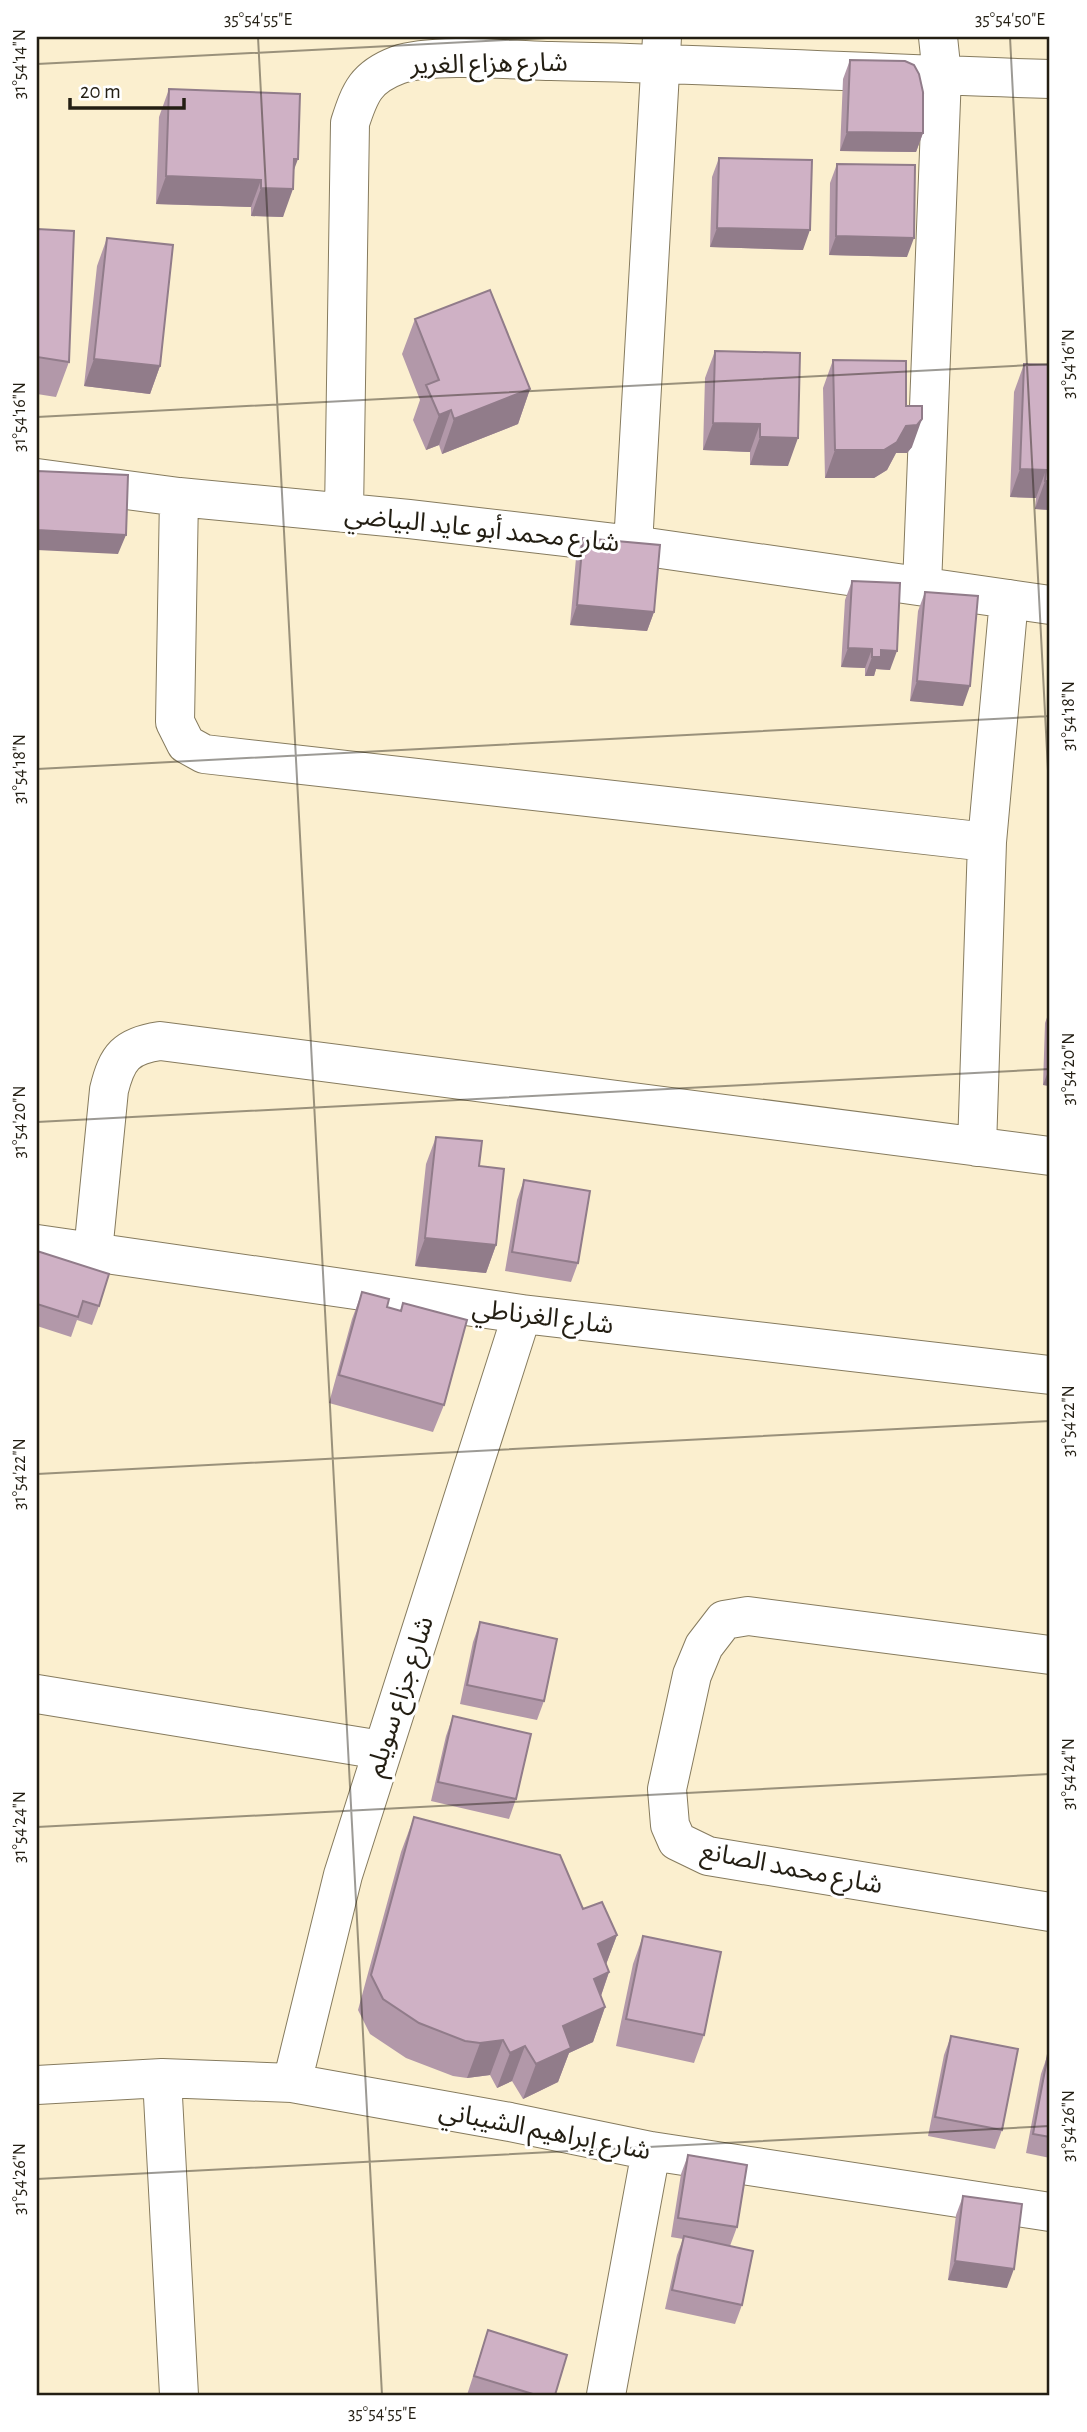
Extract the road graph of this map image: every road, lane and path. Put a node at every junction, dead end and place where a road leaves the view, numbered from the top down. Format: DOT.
graph roads {
  1 [pos="938,37"];
  2 [pos="662,50"];
  3 [pos="942,75"];
  4 [pos="1050,79"];
  5 [pos="37,478"];
  6 [pos="179,497"];
  7 [pos="344,513"];
  8 [pos="633,545"];
  9 [pos="922,586"];
  10 [pos="1009,599"];
  11 [pos="1050,605"];
  12 [pos="987,842"];
  13 [pos="977,1147"];
  14 [pos="1050,1156"];
  15 [pos="37,1244"];
  16 [pos="93,1252"];
  17 [pos="522,1314"];
  18 [pos="1050,1375"];
  19 [pos="1050,1655"];
  20 [pos="37,1694"];
  21 [pos="381,1750"];
  22 [pos="1050,1912"];
  23 [pos="162,2078"];
  24 [pos="292,2083"];
  25 [pos="37,2085"];
  26 [pos="651,2151"];
  27 [pos="1050,2212"];
  28 [pos="179,2395"];
  29 [pos="606,2395"];
  1 -- 3 [label="street"];
  2 -- 3 [label="street, شارع هزاع الغرير"];
  2 -- 7 [label="street, شارع هزاع الغرير"];
  2 -- 8 [label="street"];
  3 -- 4 [label="street, شارع هزاع الغرير"];
  3 -- 9 [label="street"];
  5 -- 6 [label="street, شارع محمد أبو عايد البياضي"];
  6 -- 7 [label="street, شارع محمد أبو عايد البياضي"];
  6 -- 12 [label="street"];
  7 -- 8 [label="street, شارع محمد أبو عايد البياضي"];
  8 -- 9 [label="street, شارع محمد أبو عايد البياضي"];
  9 -- 10 [label="street, شارع محمد أبو عايد البياضي"];
  10 -- 11 [label="street, شارع محمد أبو عايد البياضي"];
  10 -- 12 [label="street"];
  12 -- 13 [label="street"];
  13 -- 14 [label="street"];
  13 -- 16 [label="street"];
  15 -- 16 [label="street, شارع الغرناطي"];
  16 -- 17 [label="street, شارع الغرناطي"];
  17 -- 18 [label="street, شارع الغرناطي"];
  17 -- 21 [label="street, شارع جزاع سويلم"];
  19 -- 22 [label="street, شارع محمد الصانع"];
  20 -- 21 [label="street"];
  21 -- 24 [label="street, شارع جزاع سويلم"];
  23 -- 24 [label="street, شارع إبراهيم الشيباني"];
  23 -- 25 [label="street, شارع إبراهيم الشيباني"];
  23 -- 28 [label="street"];
  24 -- 26 [label="street, شارع إبراهيم الشيباني"];
  26 -- 27 [label="street, شارع إبراهيم الشيباني"];
  26 -- 29 [label="street"];
}
